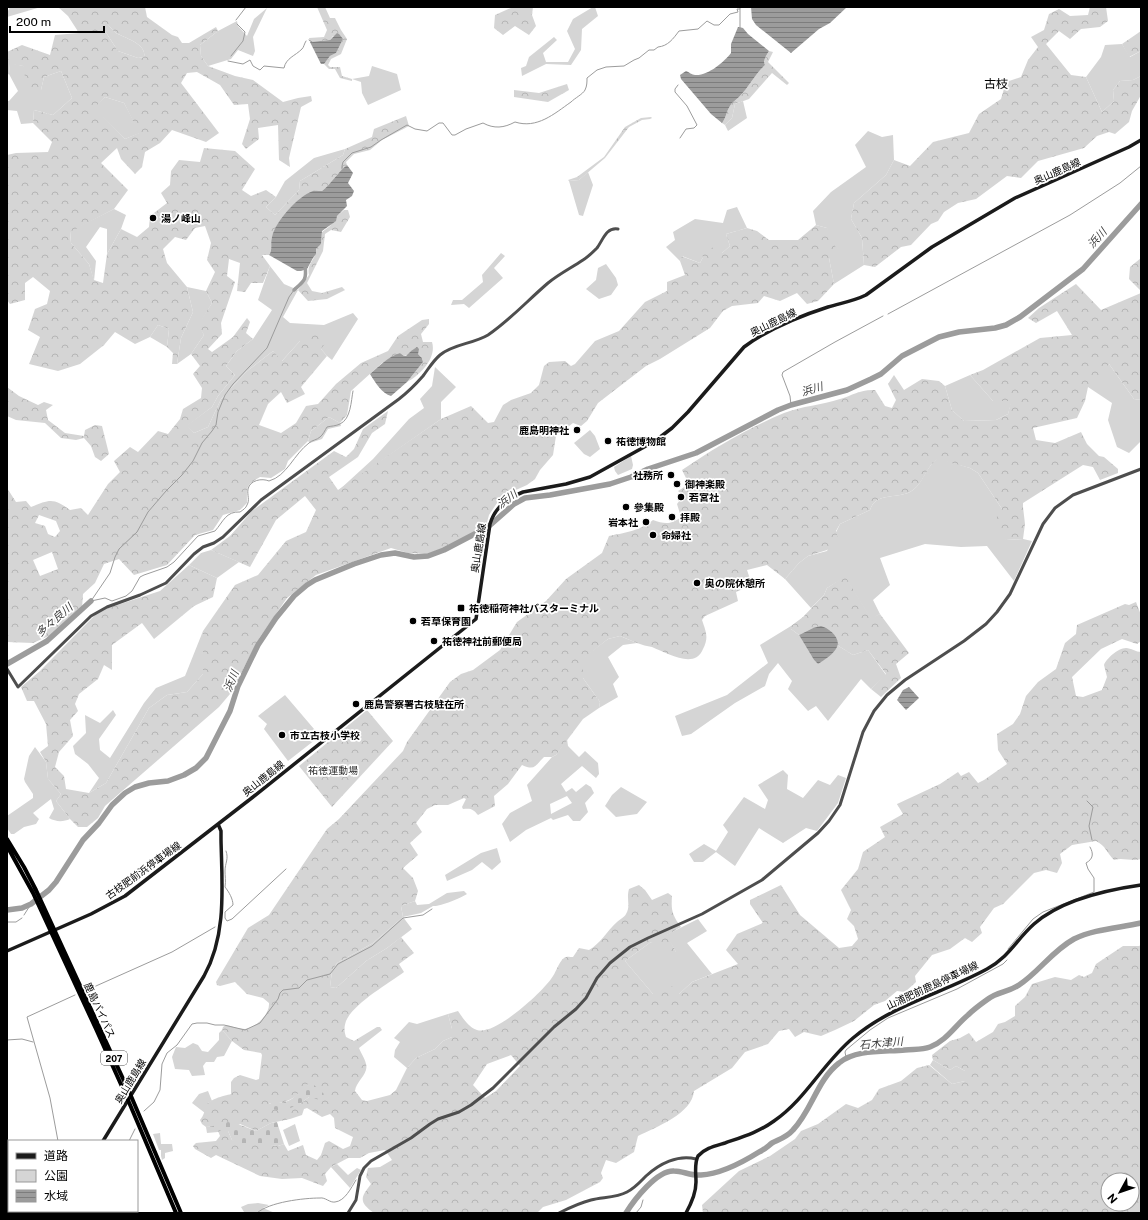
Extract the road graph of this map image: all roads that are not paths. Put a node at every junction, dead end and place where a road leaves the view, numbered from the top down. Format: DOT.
graph roads {
  1 [pos="1141,140"];
  2 [pos="618,229"];
  3 [pos="1141,469"];
  4 [pos="7,668"];
  5 [pos="218,824"];
  6 [pos="7,839"];
  7 [pos="7,846"];
  8 [pos="1141,885"];
  9 [pos="35,891"];
  10 [pos="52,930"];
  11 [pos="7,952"];
  12 [pos="131,1096"];
  13 [pos="128,1100"];
  14 [pos="103,1140"];
  15 [pos="696,1159"];
  16 [pos="176,1213"];
  17 [pos="181,1213"];
  18 [pos="348,1213"];
  19 [pos="559,1213"];
  20 [pos="686,1213"];
  1 -- 5 [label="main road, 奥山鹿島線"];
  2 -- 4 [label="street"];
  3 -- 18 [label="street"];
  5 -- 10 [label="main road, 古枝肥前浜停車場線"];
  5 -- 12 [label="main road, 奥山鹿島線"];
  6 -- 9 [label="highway, 鹿島バイパス / 207"];
  7 -- 9 [label="highway, 鹿島バイパス / 207"];
  8 -- 15 [label="main road, 山浦肥前鹿島停車場線"];
  9 -- 10 [label="highway, 鹿島バイパス / 207"];
  10 -- 11 [label="main road, 古枝肥前浜停車場線"];
  10 -- 12 [label="highway, 鹿島バイパス / 207"];
  10 -- 13 [label="highway, 鹿島バイパス / 207"];
  12 -- 13 [label="main road, 奥山鹿島線"];
  12 -- 17 [label="highway, 鹿島バイパス / 207"];
  13 -- 14 [label="main road, 奥山鹿島線"];
  13 -- 16 [label="highway, 鹿島バイパス / 207"];
  15 -- 19 [label="street"];
  15 -- 20 [label="main road"];
}
